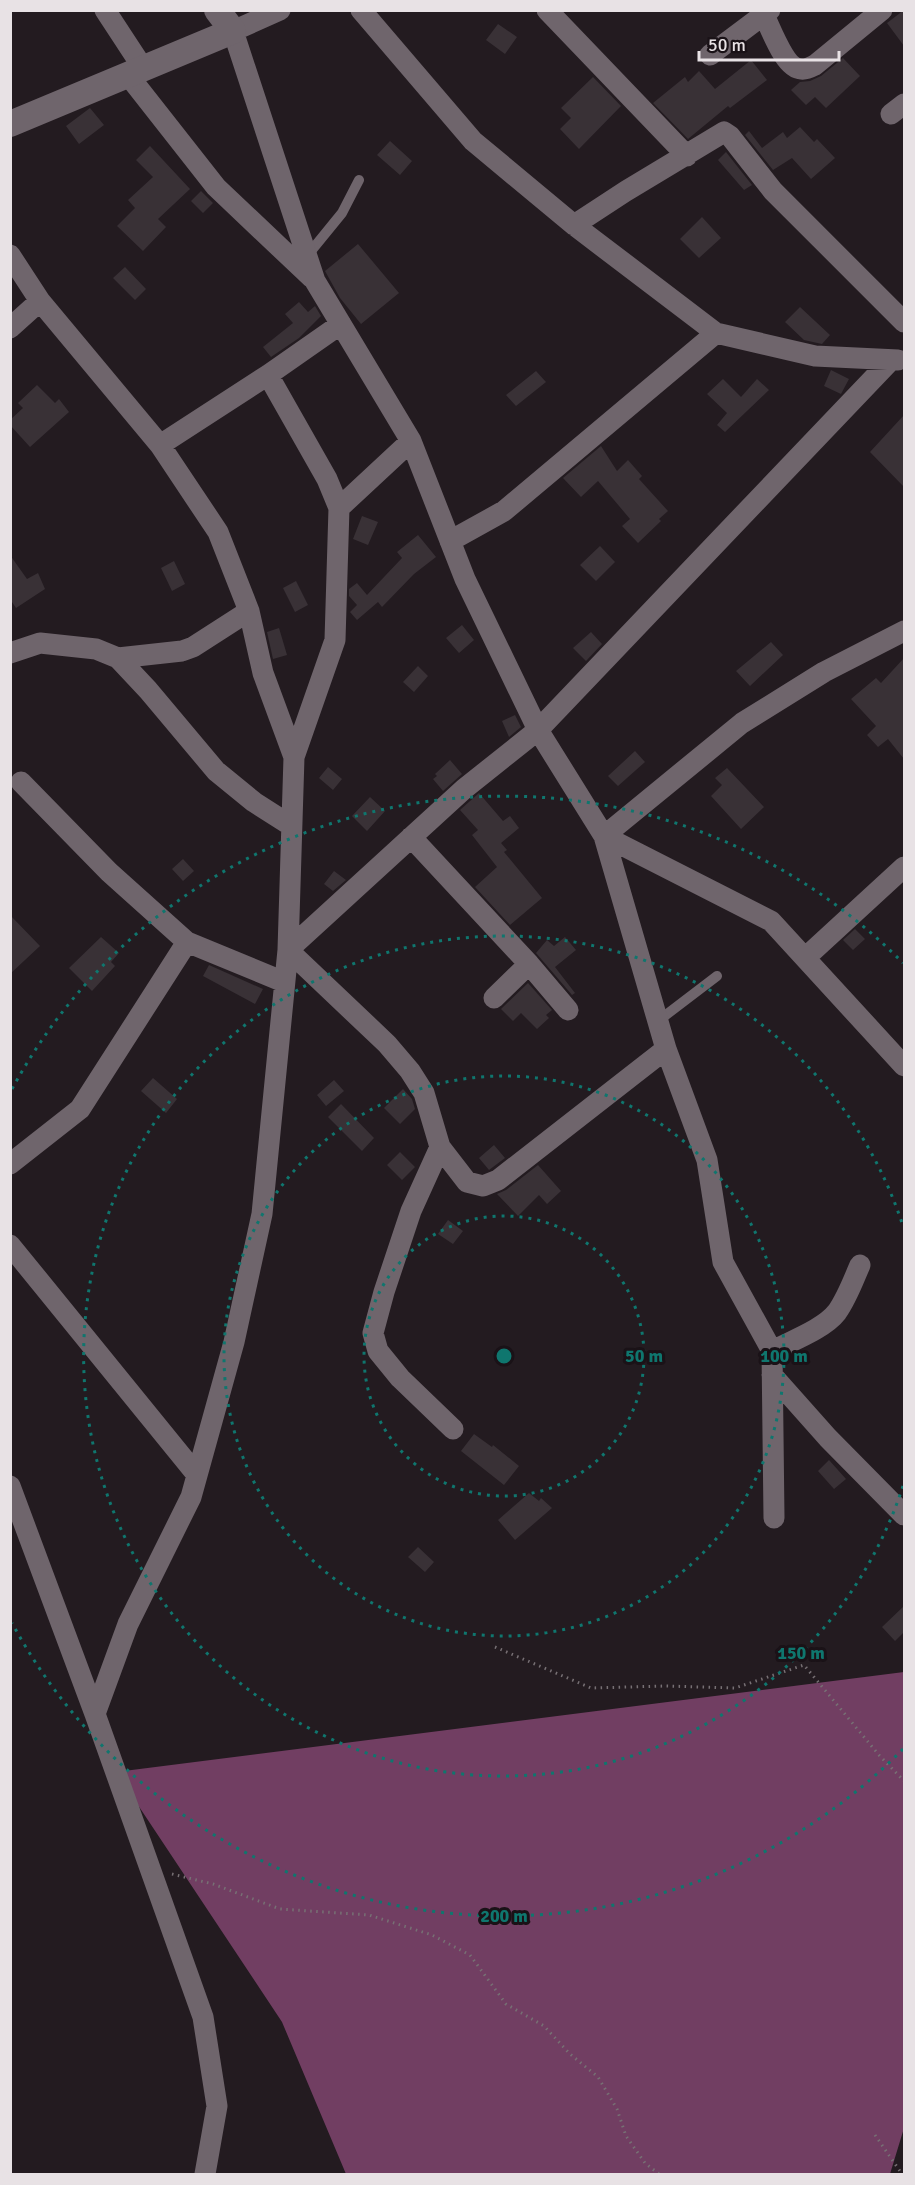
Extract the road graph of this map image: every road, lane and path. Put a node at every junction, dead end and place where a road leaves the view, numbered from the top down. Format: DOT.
graph roads {
  1 [pos="105,10"];
  2 [pos="217,10"];
  3 [pos="280,10"];
  4 [pos="361,10"];
  5 [pos="547,10"];
  6 [pos="882,10"];
  7 [pos="767,13"];
  8 [pos="233,31"];
  9 [pos="710,55"];
  10 [pos="136,72"];
  11 [pos="10,124"];
  12 [pos="687,156"];
  13 [pos="359,180"];
  14 [pos="574,225"];
  15 [pos="10,255"];
  16 [pos="307,256"];
  17 [pos="315,281"];
  18 [pos="40,301"];
  19 [pos="904,322"];
  20 [pos="341,324"];
  21 [pos="10,328"];
  22 [pos="716,333"];
  23 [pos="898,360"];
  24 [pos="268,375"];
  25 [pos="411,441"];
  26 [pos="160,445"];
  27 [pos="339,508"];
  28 [pos="450,542"];
  29 [pos="249,611"];
  30 [pos="904,631"];
  31 [pos="10,653"];
  32 [pos="118,658"];
  33 [pos="538,730"];
  34 [pos="294,757"];
  35 [pos="21,782"];
  36 [pos="290,825"];
  37 [pos="604,836"];
  38 [pos="411,837"];
  39 [pos="904,867"];
  40 [pos="187,942"];
  41 [pos="288,950"];
  42 [pos="805,958"];
  43 [pos="529,964"];
  44 [pos="717,976"];
  45 [pos="284,982"];
  46 [pos="494,998"];
  47 [pos="568,1010"];
  48 [pos="658,1021"];
  49 [pos="666,1049"];
  50 [pos="904,1066"];
  51 [pos="440,1147"];
  52 [pos="10,1164"];
  53 [pos="10,1245"];
  54 [pos="860,1265"];
  55 [pos="772,1351"];
  56 [pos="772,1376"];
  57 [pos="453,1429"];
  58 [pos="197,1475"];
  59 [pos="10,1486"];
  60 [pos="904,1515"];
  61 [pos="774,1518"];
  62 [pos="495,1647"];
  63 [pos="95,1714"];
  64 [pos="904,1781"];
  65 [pos="150,1869"];
  66 [pos="875,2135"];
  67 [pos="205,2175"];
  68 [pos="659,2175"];
  69 [pos="902,2175"];
  1 -- 10 [label="street"];
  2 -- 8 [label="street"];
  3 -- 8 [label="street"];
  4 -- 14 [label="street"];
  5 -- 12 [label="street"];
  6 -- 7 [label="street"];
  7 -- 9 [label="street"];
  8 -- 10 [label="street"];
  8 -- 16 [label="street"];
  10 -- 11 [label="street"];
  10 -- 17 [label="street"];
  12 -- 14 [label="street"];
  12 -- 19 [label="street"];
  13 -- 16 [label="lane"];
  14 -- 22 [label="street"];
  15 -- 18 [label="street"];
  16 -- 17 [label="street"];
  17 -- 20 [label="street"];
  18 -- 21 [label="street"];
  18 -- 26 [label="street"];
  20 -- 24 [label="street"];
  20 -- 25 [label="street"];
  22 -- 23 [label="street"];
  22 -- 28 [label="street"];
  23 -- 33 [label="street"];
  24 -- 26 [label="street"];
  24 -- 27 [label="street"];
  25 -- 27 [label="street"];
  25 -- 28 [label="street"];
  26 -- 29 [label="street"];
  27 -- 34 [label="street"];
  28 -- 33 [label="street"];
  29 -- 32 [label="street"];
  29 -- 34 [label="street"];
  30 -- 37 [label="street"];
  31 -- 32 [label="street"];
  32 -- 36 [label="street"];
  33 -- 37 [label="street"];
  33 -- 38 [label="street"];
  34 -- 36 [label="street"];
  35 -- 40 [label="street"];
  36 -- 41 [label="street"];
  37 -- 42 [label="street"];
  37 -- 48 [label="street"];
  38 -- 41 [label="street"];
  38 -- 43 [label="street"];
  39 -- 42 [label="street"];
  40 -- 45 [label="street"];
  40 -- 52 [label="street"];
  41 -- 45 [label="street"];
  41 -- 51 [label="street"];
  42 -- 50 [label="street"];
  43 -- 46 [label="street"];
  43 -- 47 [label="street"];
  44 -- 48 [label="lane"];
  45 -- 58 [label="street"];
  48 -- 49 [label="street"];
  49 -- 51 [label="street"];
  49 -- 55 [label="street"];
  51 -- 57 [label="street"];
  53 -- 58 [label="street"];
  54 -- 55 [label="street"];
  55 -- 56 [label="street"];
  56 -- 60 [label="street"];
  56 -- 61 [label="street"];
  58 -- 63 [label="street"];
  59 -- 63 [label="street"];
  62 -- 64 [label="path"];
  63 -- 65 [label="street"];
  65 -- 67 [label="street"];
  65 -- 68 [label="path"];
  66 -- 69 [label="path"];
}
